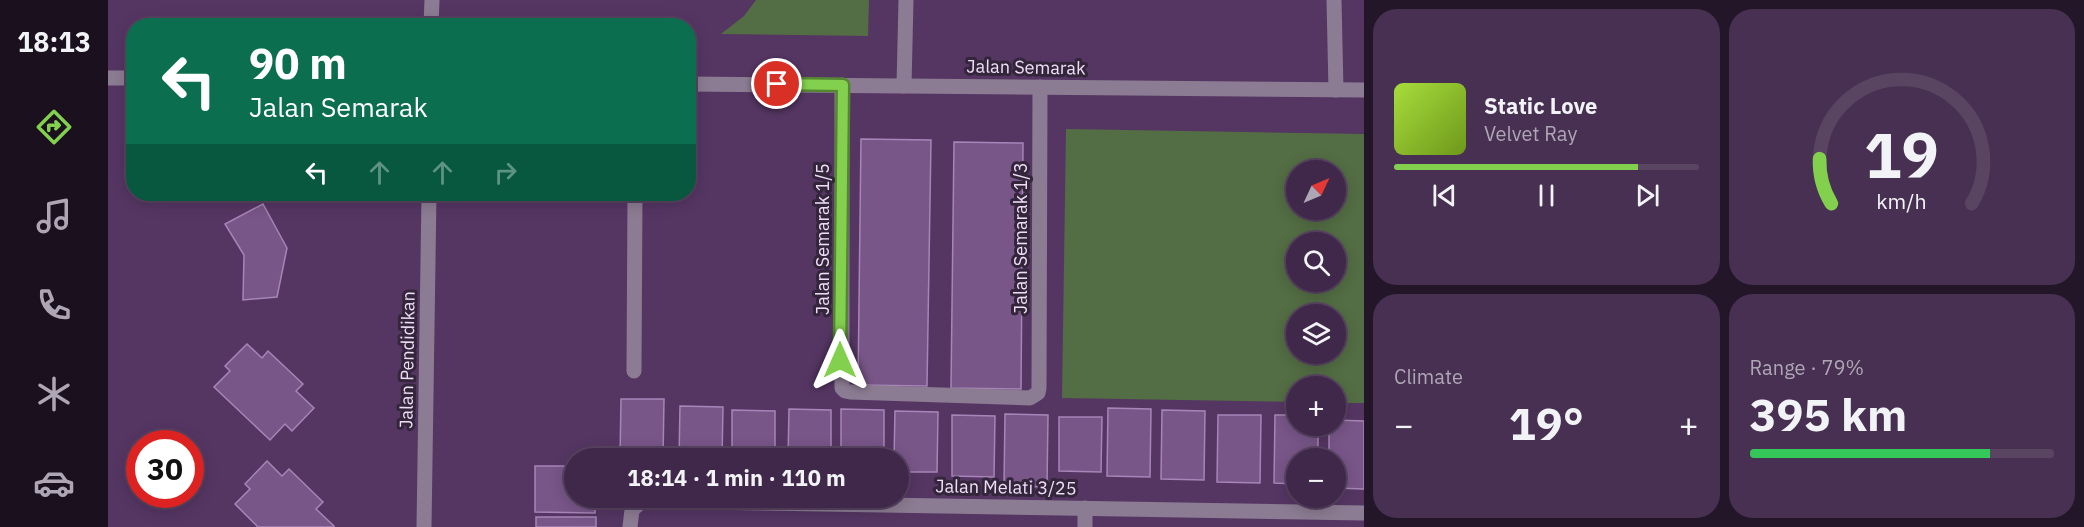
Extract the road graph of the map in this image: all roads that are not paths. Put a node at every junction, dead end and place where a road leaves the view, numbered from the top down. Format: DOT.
graph roads {
  1 [pos="432,0"];
  2 [pos="906,0"];
  3 [pos="1334,0"];
  4 [pos="431,18"];
  5 [pos="108,78"];
  6 [pos="126,78"];
  7 [pos="696,84"];
  8 [pos="843,85"];
  9 [pos="904,86"];
  10 [pos="1040,87"];
  11 [pos="1336,90"];
  12 [pos="1364,90"];
  13 [pos="429,201"];
  14 [pos="635,201"];
  15 [pos="634,371"];
  16 [pos="1039,388"];
  17 [pos="1085,508"];
  18 [pos="1364,513"];
  19 [pos="424,527"];
  20 [pos="630,527"];
  21 [pos="1085,527"];
  1 -- 4 [label="street"];
  2 -- 9 [label="street"];
  3 -- 11 [label="street"];
  5 -- 6 [label="street"];
  7 -- 8 [label="street, Jalan Semarak"];
  8 -- 9 [label="street, Jalan Semarak"];
  8 -- 16 [label="street, Jalan Semarak 1/5"];
  9 -- 10 [label="street, Jalan Semarak"];
  10 -- 11 [label="street, Jalan Semarak"];
  10 -- 16 [label="street, Jalan Semarak 1/3"];
  11 -- 12 [label="street, Jalan Semarak"];
  13 -- 19 [label="street, Jalan Pendidikan"];
  14 -- 15 [label="street"];
  17 -- 18 [label="street, Jalan Melati 3/25"];
  17 -- 20 [label="street, Jalan Melati 3/25"];
  17 -- 21 [label="street"];
}
